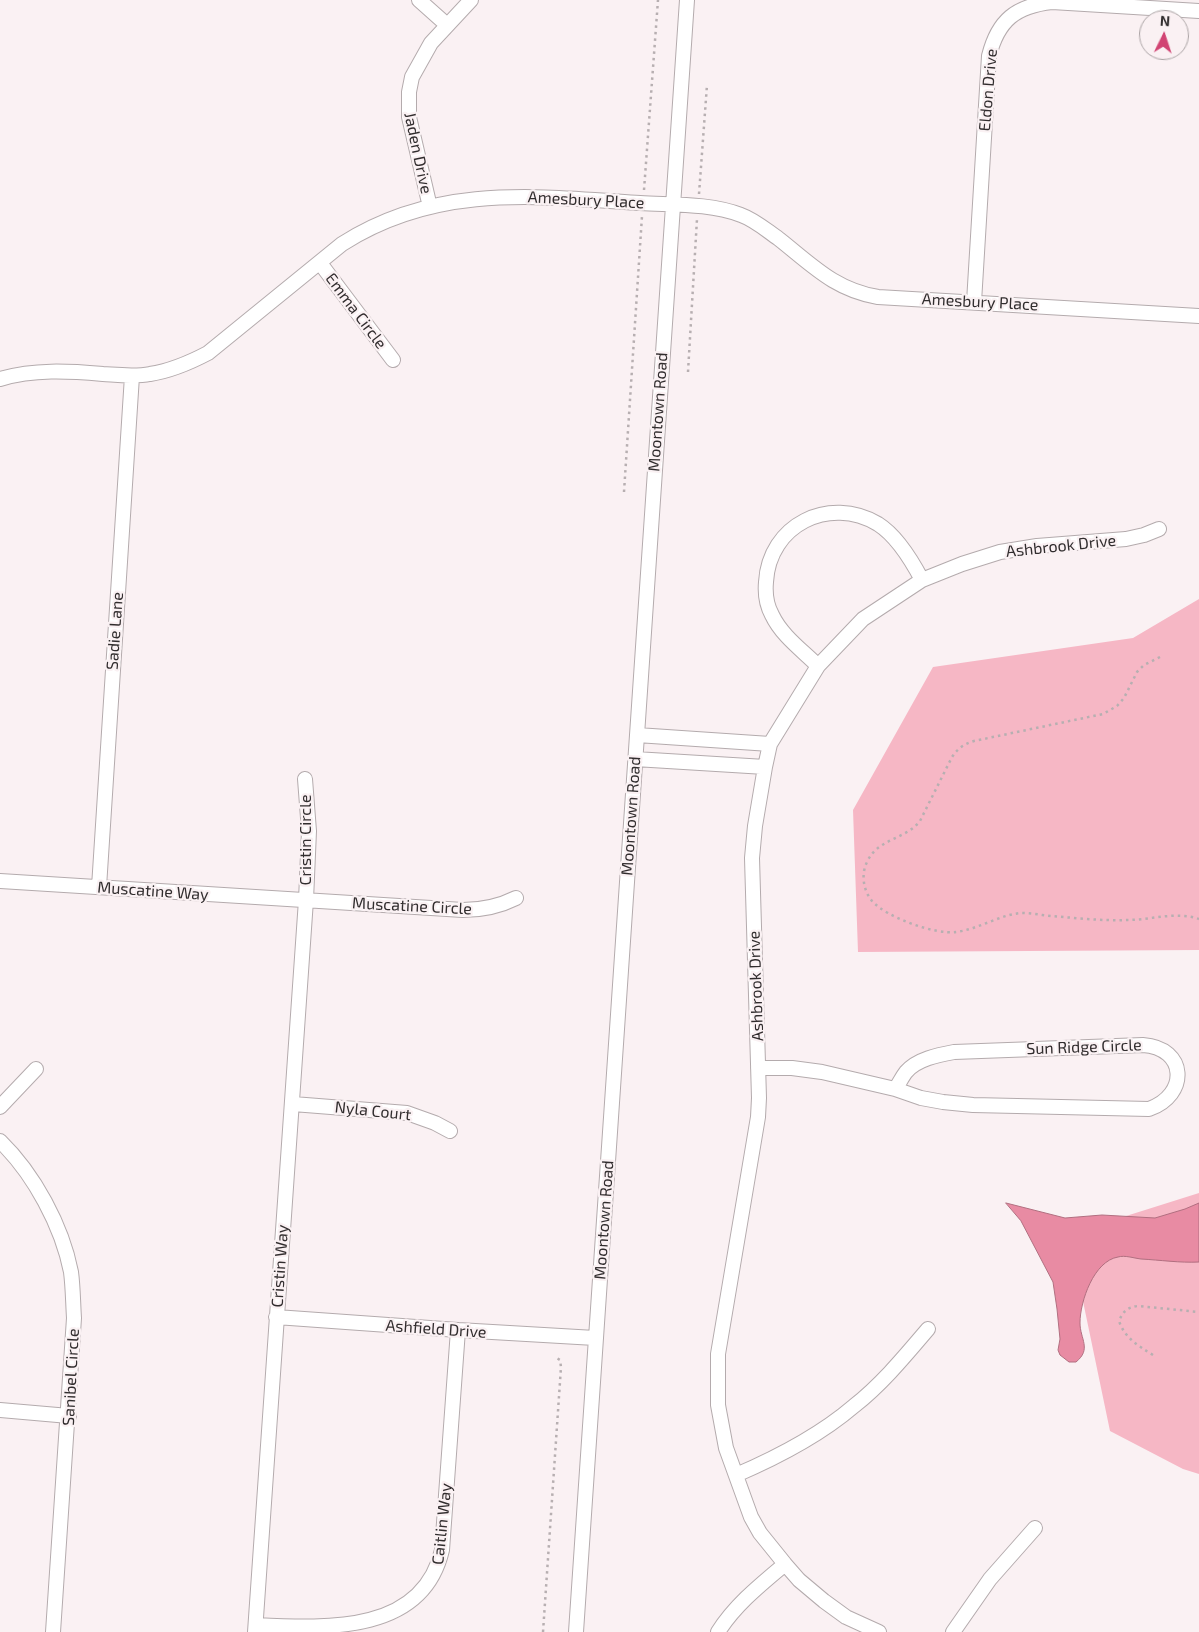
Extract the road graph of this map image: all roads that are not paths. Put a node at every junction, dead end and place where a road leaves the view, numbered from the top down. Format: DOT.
graph roads {
  1 [pos="419,0"];
  2 [pos="471,0"];
  3 [pos="687,0"];
  4 [pos="1199,11"];
  5 [pos="447,25"];
  6 [pos="672,205"];
  7 [pos="430,208"];
  8 [pos="320,262"];
  9 [pos="974,302"];
  10 [pos="1199,316"];
  11 [pos="393,360"];
  12 [pos="132,376"];
  13 [pos="0,379"];
  14 [pos="1159,529"];
  15 [pos="922,580"];
  16 [pos="818,666"];
  17 [pos="637,735"];
  18 [pos="770,744"];
  19 [pos="635,759"];
  20 [pos="765,766"];
  21 [pos="305,779"];
  22 [pos="0,881"];
  23 [pos="99,887"];
  24 [pos="516,898"];
  25 [pos="306,900"];
  26 [pos="758,1068"];
  27 [pos="36,1069"];
  28 [pos="896,1089"];
  29 [pos="293,1104"];
  30 [pos="0,1107"];
  31 [pos="450,1131"];
  32 [pos="0,1141"];
  33 [pos="276,1317"];
  34 [pos="928,1329"];
  35 [pos="458,1330"];
  36 [pos="595,1338"];
  37 [pos="0,1410"];
  38 [pos="68,1416"];
  39 [pos="736,1474"];
  40 [pos="1035,1528"];
  41 [pos="785,1564"];
  42 [pos="255,1628"];
  43 [pos="53,1632"];
  44 [pos="576,1632"];
  45 [pos="718,1632"];
  46 [pos="879,1632"];
  47 [pos="953,1632"];
  1 -- 5 [label="street"];
  2 -- 5 [label="street, Jaden Drive"];
  3 -- 6 [label="street, Moontown Road"];
  4 -- 9 [label="street, Eldon Drive"];
  5 -- 7 [label="street, Jaden Drive"];
  6 -- 7 [label="street, Amesbury Place"];
  6 -- 9 [label="street, Amesbury Place"];
  6 -- 17 [label="street, Moontown Road"];
  7 -- 8 [label="street, Amesbury Place"];
  8 -- 11 [label="street, Emma Circle"];
  8 -- 12 [label="street, Amesbury Place"];
  9 -- 10 [label="street, Amesbury Place"];
  12 -- 13 [label="street, Amesbury Place"];
  12 -- 23 [label="street, Sadie Lane"];
  14 -- 15 [label="street, Ashbrook Drive"];
  15 -- 16 [label="street, Ashbrook Drive"];
  15 -- 16 [label="street"];
  16 -- 18 [label="street, Ashbrook Drive"];
  17 -- 18 [label="street"];
  17 -- 19 [label="street, Moontown Road"];
  18 -- 20 [label="street, Ashbrook Drive"];
  19 -- 20 [label="street"];
  19 -- 36 [label="street, Moontown Road"];
  20 -- 26 [label="street, Ashbrook Drive"];
  21 -- 25 [label="street, Cristin Circle"];
  22 -- 23 [label="street, Muscatine Way"];
  23 -- 25 [label="street, Muscatine Way"];
  24 -- 25 [label="street, Muscatine Circle"];
  25 -- 29 [label="street, Cristin Way"];
  26 -- 28 [label="street, Sun Ridge Circle"];
  26 -- 39 [label="street, Ashbrook Drive"];
  27 -- 30 [label="street"];
  28 -- 28 [label="street, Sun Ridge Circle"];
  29 -- 31 [label="street, Nyla Court"];
  29 -- 33 [label="street, Cristin Way"];
  32 -- 38 [label="street, Sanibel Circle"];
  33 -- 35 [label="street, Ashfield Drive"];
  33 -- 42 [label="street, Cristin Way"];
  34 -- 39 [label="street"];
  35 -- 36 [label="street, Ashfield Drive"];
  35 -- 42 [label="street, Caitlin Way"];
  36 -- 44 [label="street, Moontown Road"];
  37 -- 38 [label="street"];
  38 -- 43 [label="street, Sanibel Circle"];
  39 -- 41 [label="street, Ashbrook Drive"];
  40 -- 47 [label="street"];
  41 -- 45 [label="street"];
  41 -- 46 [label="street, Ashbrook Drive"];
}
